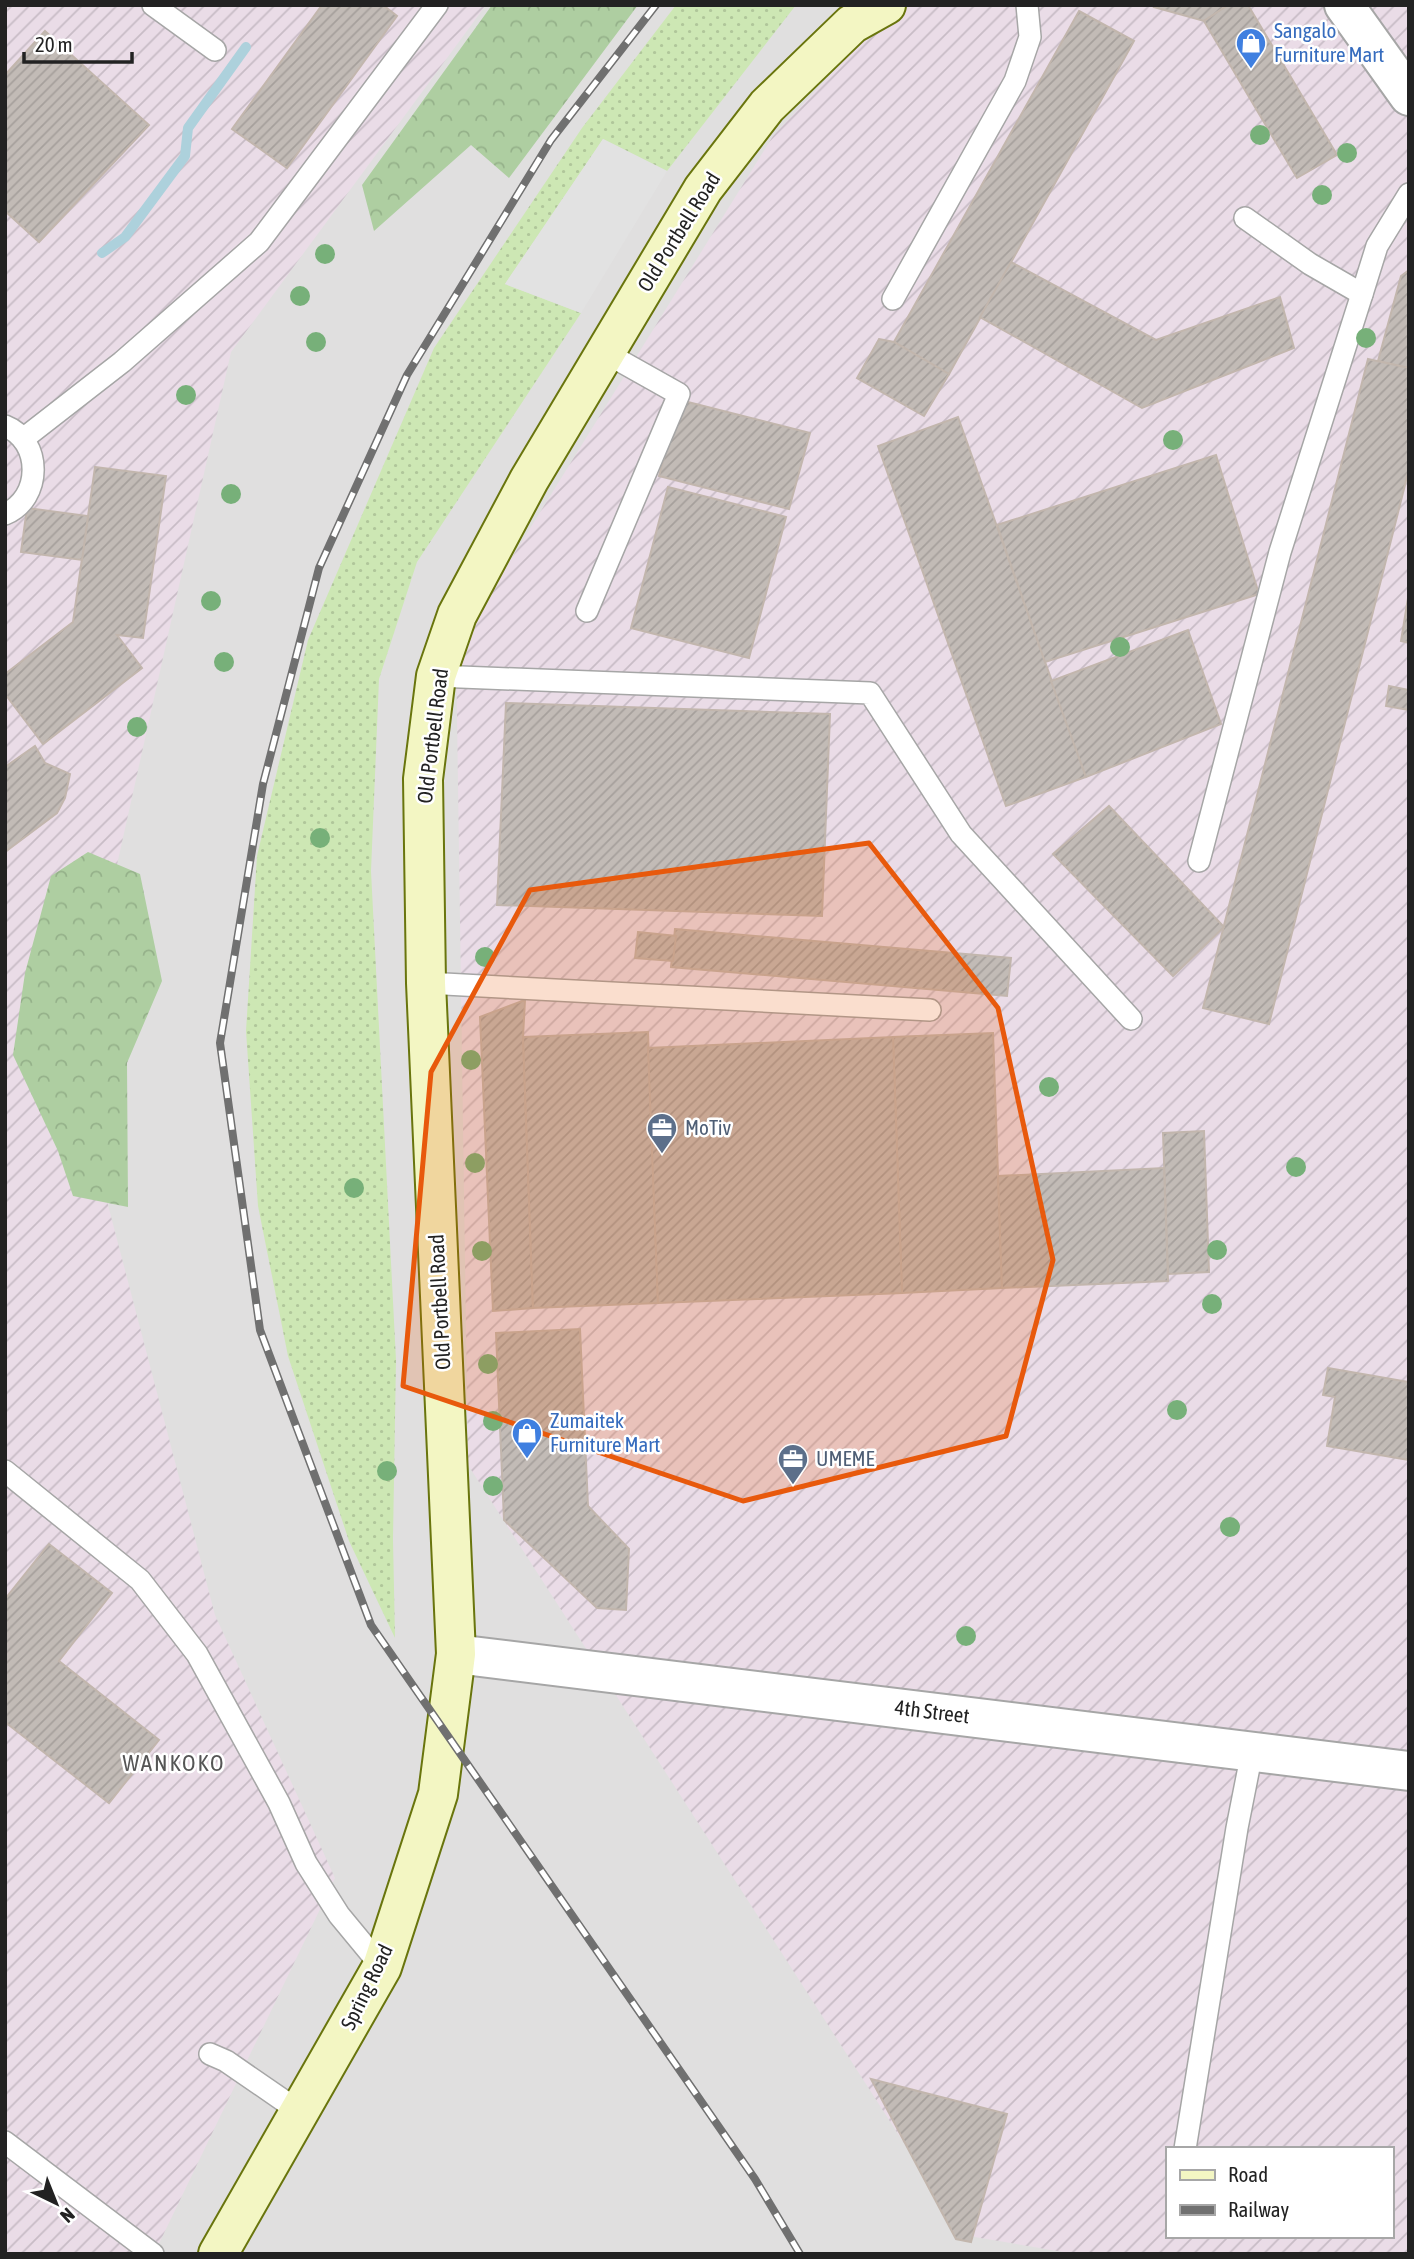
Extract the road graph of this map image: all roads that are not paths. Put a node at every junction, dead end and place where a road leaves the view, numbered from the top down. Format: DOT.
graph roads {
  1 [pos="153,5"];
  2 [pos="438,5"];
  3 [pos="886,5"];
  4 [pos="1027,5"];
  5 [pos="1344,5"];
  6 [pos="215,50"];
  7 [pos="1409,96"];
  8 [pos="1409,194"];
  9 [pos="1245,218"];
  10 [pos="1362,294"];
  11 [pos="892,299"];
  12 [pos="606,353"];
  13 [pos="5,426"];
  14 [pos="23,439"];
  15 [pos="5,514"];
  16 [pos="587,611"];
  17 [pos="436,676"];
  18 [pos="1199,861"];
  19 [pos="426,982"];
  20 [pos="930,1010"];
  21 [pos="1131,1019"];
  22 [pos="5,1471"];
  23 [pos="456,1654"];
  24 [pos="1252,1752"];
  25 [pos="1409,1771"];
  26 [pos="382,1967"];
  27 [pos="210,2054"];
  28 [pos="300,2112"];
  29 [pos="5,2142"];
  30 [pos="1185,2147"];
  31 [pos="153,2254"];
  32 [pos="218,2254"];
  1 -- 6 [label="lane"];
  2 -- 14 [label="lane"];
  3 -- 12 [label="main road, Old Portbell Road"];
  4 -- 11 [label="lane"];
  5 -- 7 [label="street"];
  8 -- 10 [label="lane"];
  9 -- 10 [label="lane"];
  10 -- 18 [label="lane"];
  12 -- 16 [label="lane"];
  12 -- 17 [label="main road, Old Portbell Road"];
  13 -- 14 [label="lane"];
  14 -- 15 [label="lane"];
  17 -- 19 [label="main road, Old Portbell Road"];
  17 -- 21 [label="lane"];
  19 -- 20 [label="lane"];
  19 -- 23 [label="main road, Old Portbell Road"];
  22 -- 26 [label="lane"];
  23 -- 24 [label="street, 4th Street"];
  23 -- 26 [label="main road, Spring Road"];
  24 -- 25 [label="street, 4th Street"];
  24 -- 30 [label="lane"];
  26 -- 28 [label="main road, Spring Road"];
  27 -- 28 [label="lane"];
  28 -- 32 [label="main road, Spring Road"];
  29 -- 31 [label="lane"];
}
